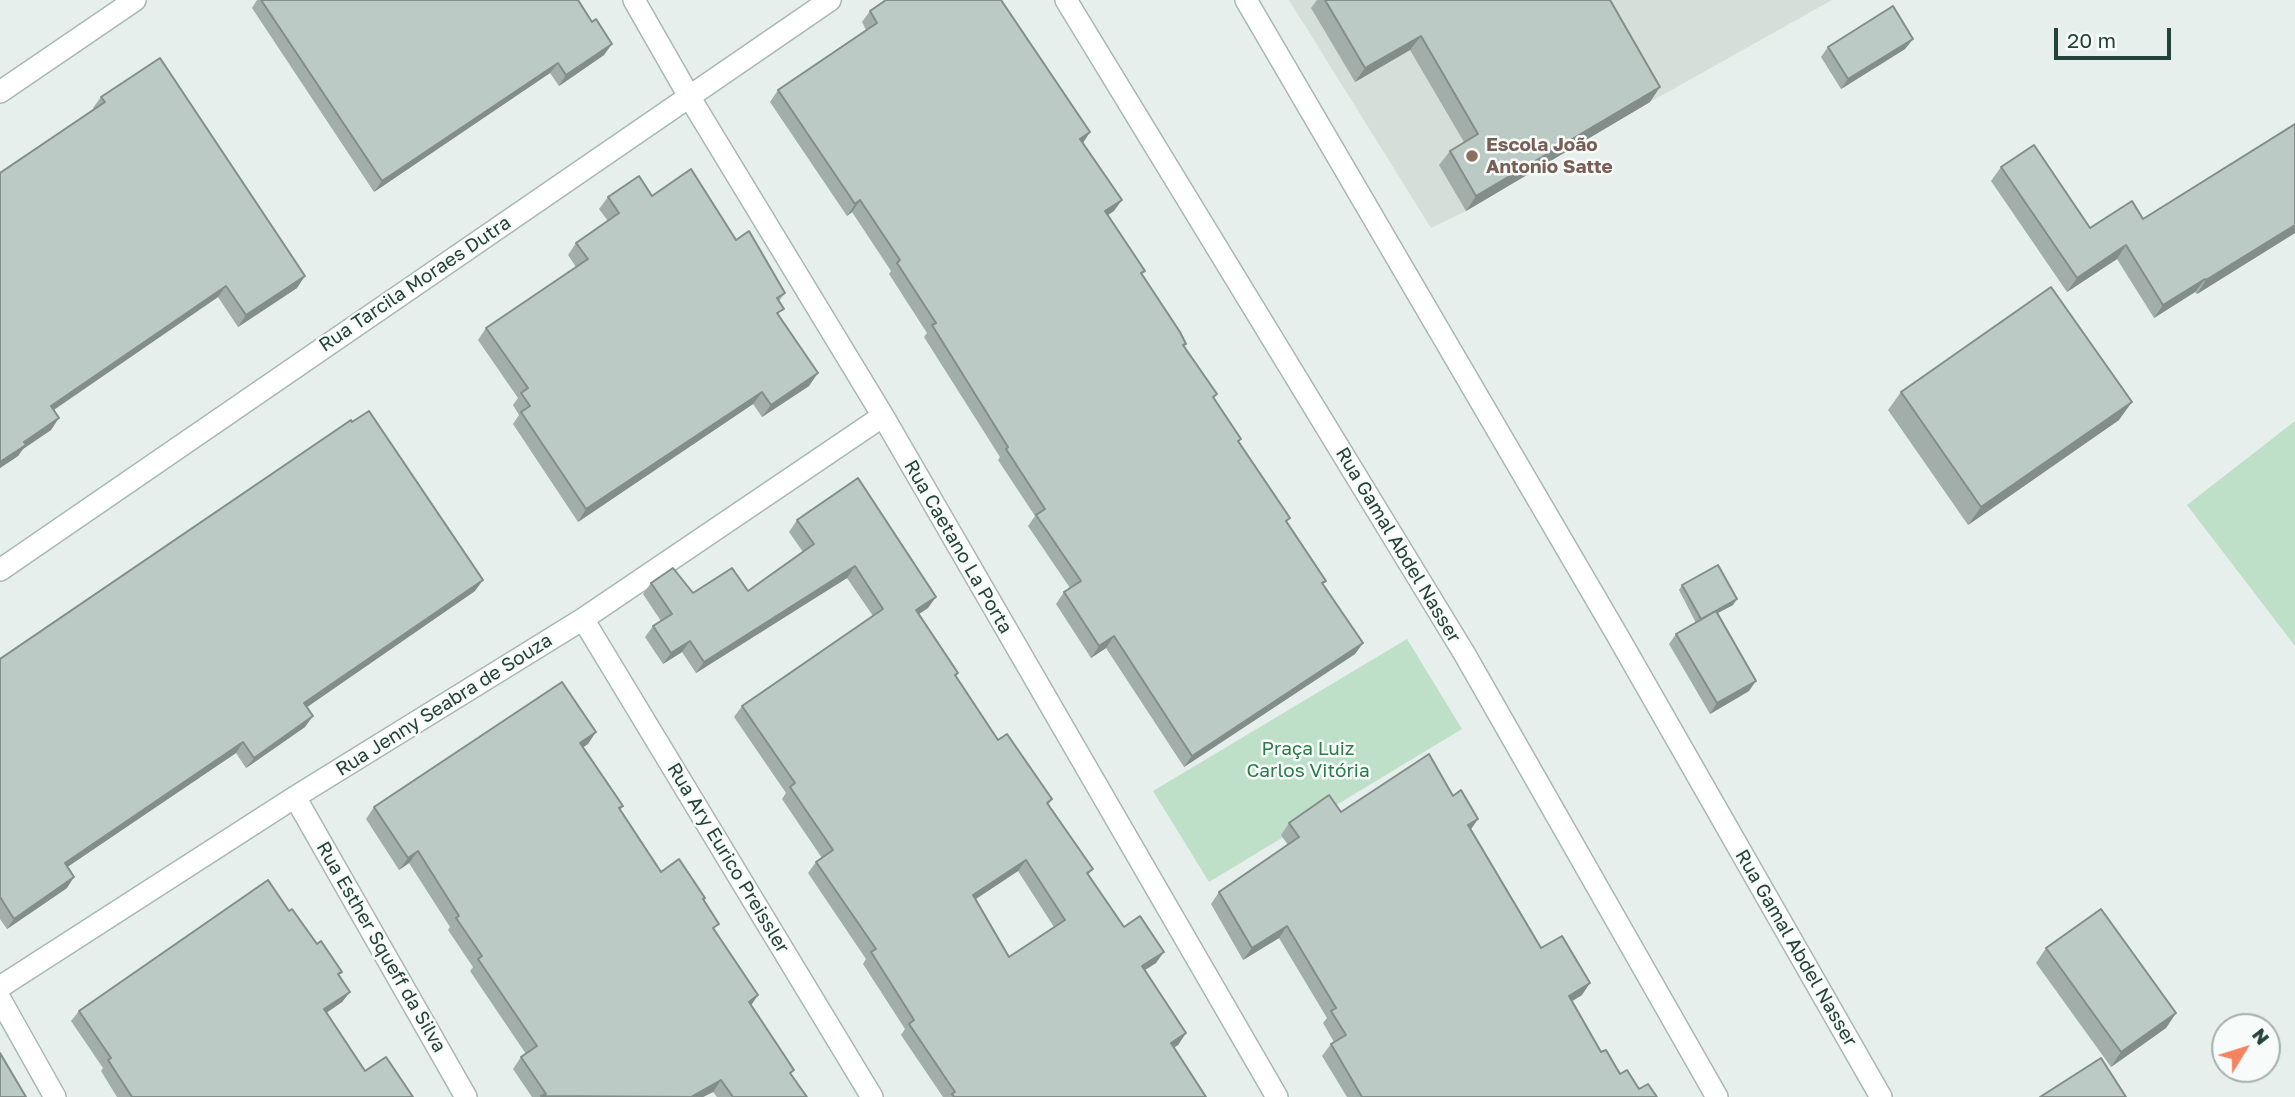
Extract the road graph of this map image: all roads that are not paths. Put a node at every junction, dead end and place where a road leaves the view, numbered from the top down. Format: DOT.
graph roads {
  1 [pos="135,0"];
  2 [pos="634,0"];
  3 [pos="830,0"];
  4 [pos="1066,0"];
  5 [pos="1246,0"];
  6 [pos="0,92"];
  7 [pos="690,98"];
  8 [pos="883,416"];
  9 [pos="0,569"];
  10 [pos="583,619"];
  11 [pos="295,797"];
  12 [pos="0,987"];
  13 [pos="0,999"];
  14 [pos="55,1097"];
  15 [pos="466,1097"];
  16 [pos="872,1097"];
  17 [pos="1277,1097"];
  18 [pos="1717,1097"];
  19 [pos="1881,1097"];
  1 -- 6 [label="street"];
  2 -- 7 [label="street, Rua Caetano La Porta"];
  3 -- 7 [label="street, Rua Tarcila Moraes Dutra"];
  4 -- 18 [label="street, Rua Gamal Abdel Nasser"];
  5 -- 19 [label="street, Rua Gamal Abdel Nasser"];
  7 -- 8 [label="street, Rua Caetano La Porta"];
  7 -- 9 [label="street, Rua Tarcila Moraes Dutra"];
  8 -- 10 [label="street, Rua Jenny Seabra de Souza"];
  8 -- 17 [label="street, Rua Caetano La Porta"];
  10 -- 11 [label="street, Rua Jenny Seabra de Souza"];
  10 -- 16 [label="street, Rua Ary Eurico Preissler"];
  11 -- 12 [label="street, Rua Jenny Seabra de Souza"];
  11 -- 15 [label="street, Rua Esther Squeff da Silva"];
  13 -- 14 [label="street"];
}
